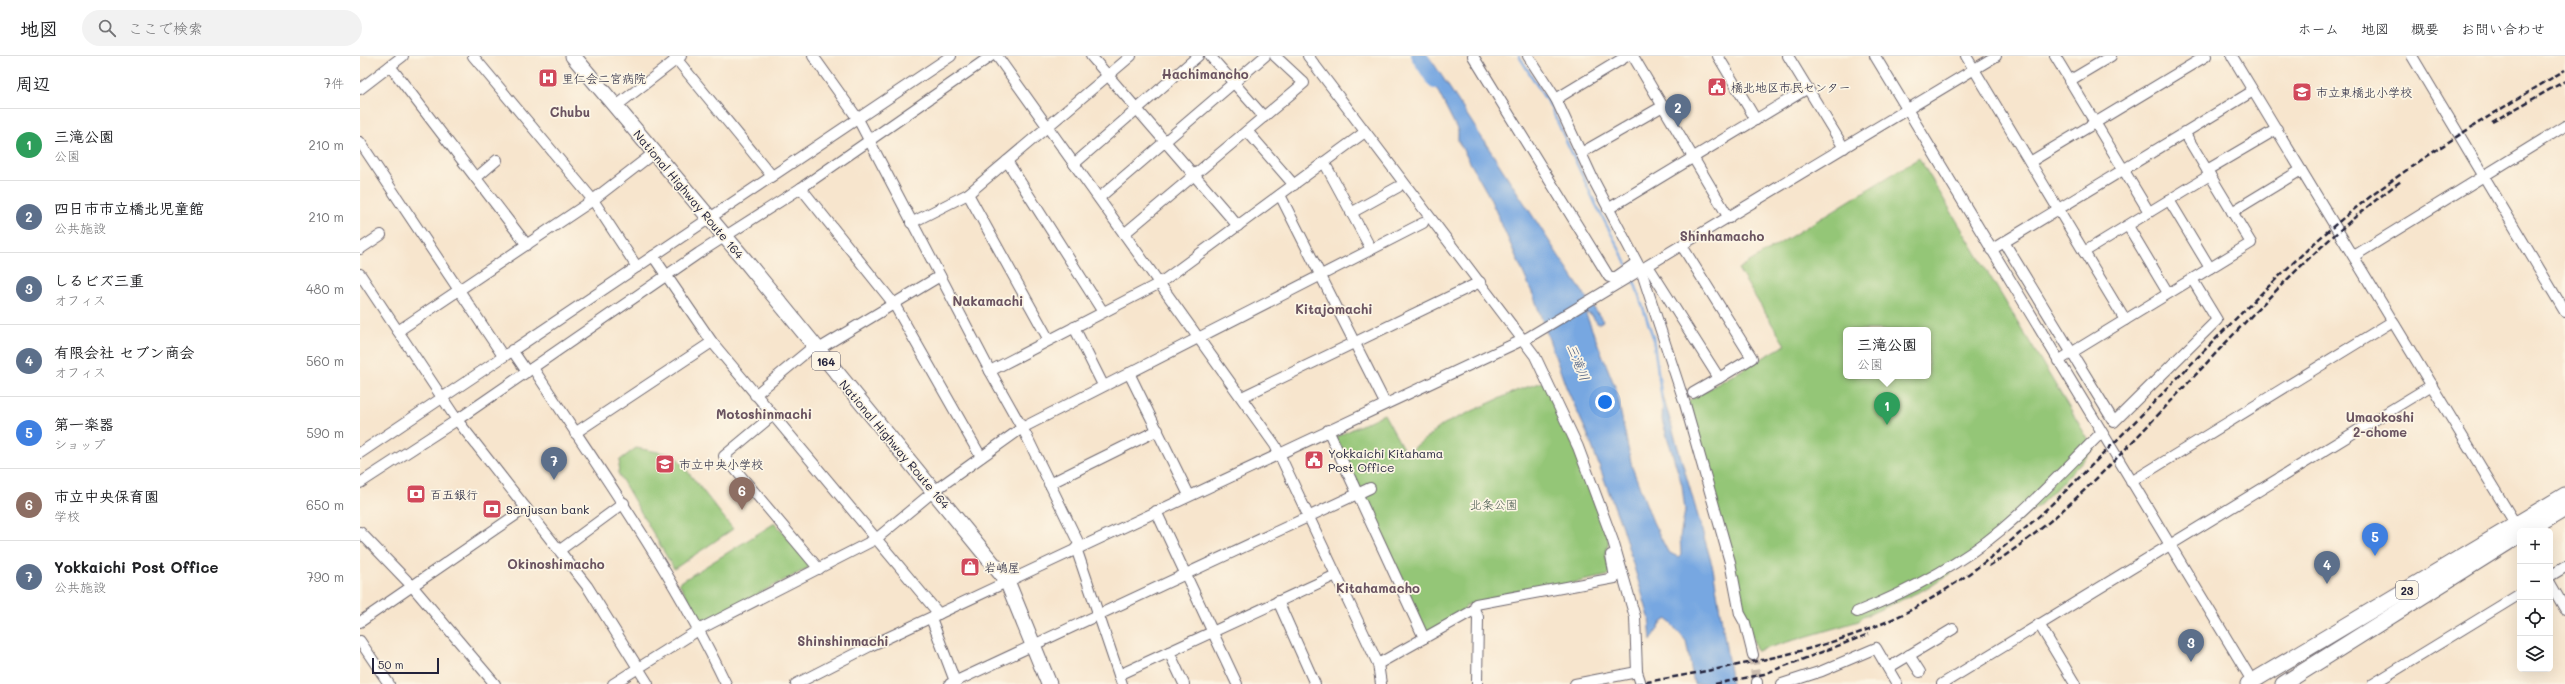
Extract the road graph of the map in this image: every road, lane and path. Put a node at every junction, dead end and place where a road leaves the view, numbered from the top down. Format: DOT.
graph roads {
  1 [pos="403,56"];
  2 [pos="473,56"];
  3 [pos="573,56"];
  4 [pos="813,56"];
  5 [pos="951,56"];
  6 [pos="991,56"];
  7 [pos="997,56"];
  8 [pos="1091,56"];
  9 [pos="1132,56"];
  10 [pos="1198,56"];
  11 [pos="1210,56"];
  12 [pos="1265,56"];
  13 [pos="1275,56"];
  14 [pos="1308,56"];
  15 [pos="1473,56"];
  16 [pos="1528,56"];
  17 [pos="1627,56"];
  18 [pos="1633,56"];
  19 [pos="1718,56"];
  20 [pos="1788,56"];
  21 [pos="1875,56"];
  22 [pos="1966,56"];
  23 [pos="1996,56"];
  24 [pos="2054,56"];
  25 [pos="2111,56"];
  26 [pos="2206,56"];
  27 [pos="2232,56"];
  28 [pos="2412,56"];
  29 [pos="678,57"];
  30 [pos="390,66"];
  31 [pos="1974,70"];
  32 [pos="1108,76"];
  33 [pos="2070,81"];
  34 [pos="1234,83"];
  35 [pos="1808,88"];
  36 [pos="360,89"];
  37 [pos="2254,91"];
  38 [pos="1556,99"];
  39 [pos="1663,106"];
  40 [pos="615,107"];
  41 [pos="1136,110"];
  42 [pos="1907,110"];
  43 [pos="1264,117"];
  44 [pos="858,120"];
  45 [pos="1756,120"];
  46 [pos="2095,123"];
  47 [pos="2565,126"];
  48 [pos="1049,127"];
  49 [pos="2276,129"];
  50 [pos="1247,131"];
  51 [pos="1365,132"];
  52 [pos="2184,132"];
  53 [pos="360,142"];
  54 [pos="868,142"];
  55 [pos="1165,142"];
  56 [pos="1844,148"];
  57 [pos="655,152"];
  58 [pos="1581,153"];
  59 [pos="1694,158"];
  60 [pos="497,160"];
  61 [pos="1007,161"];
  62 [pos="1324,162"];
  63 [pos="2030,162"];
  64 [pos="1074,164"];
  65 [pos="2123,170"];
  66 [pos="2301,170"];
  67 [pos="2208,173"];
  68 [pos="772,176"];
  69 [pos="1193,176"];
  70 [pos="2483,177"];
  71 [pos="476,178"];
  72 [pos="1294,185"];
  73 [pos="1398,187"];
  74 [pos="801,188"];
  75 [pos="968,194"];
  76 [pos="1280,195"];
  77 [pos="1100,198"];
  78 [pos="593,200"];
  79 [pos="2169,200"];
  80 [pos="1608,209"];
  81 [pos="2058,209"];
  82 [pos="2149,212"];
  83 [pos="2232,212"];
  84 [pos="1351,213"];
  85 [pos="710,217"];
  86 [pos="1729,218"];
  87 [pos="911,223"];
  88 [pos="1423,223"];
  89 [pos="1238,226"];
  90 [pos="2128,226"];
  91 [pos="1124,234"];
  92 [pos="381,235"];
  93 [pos="725,236"];
  94 [pos="2004,242"];
  95 [pos="528,245"];
  96 [pos="1682,246"];
  97 [pos="360,249"];
  98 [pos="1371,249"];
  99 [pos="1991,250"];
  100 [pos="2084,252"];
  101 [pos="653,256"];
  102 [pos="2354,256"];
  103 [pos="637,267"];
  104 [pos="1639,267"];
  105 [pos="2210,268"];
  106 [pos="360,274"];
  107 [pos="1320,274"];
  108 [pos="666,276"];
  109 [pos="940,276"];
  110 [pos="2192,279"];
  111 [pos="1480,282"];
  112 [pos="1160,283"];
  113 [pos="459,290"];
  114 [pos="2168,293"];
  115 [pos="894,304"];
  116 [pos="1103,312"];
  117 [pos="2565,312"];
  118 [pos="2125,320"];
  119 [pos="2394,321"];
  120 [pos="1074,327"];
  121 [pos="398,332"];
  122 [pos="1199,336"];
  123 [pos="1526,338"];
  124 [pos="1049,340"];
  125 [pos="712,342"];
  126 [pos="1354,343"];
  127 [pos="815,348"];
  128 [pos="508,353"];
  129 [pos="2072,353"];
  130 [pos="2058,361"];
  131 [pos="530,370"];
  132 [pos="990,371"];
  133 [pos="1129,372"];
  134 [pos="1718,378"];
  135 [pos="2432,385"];
  136 [pos="1103,386"];
  137 [pos="1693,393"];
  138 [pos="755,395"];
  139 [pos="1242,397"];
  140 [pos="442,398"];
  141 [pos="1385,403"];
  142 [pos="772,416"];
  143 [pos="457,420"];
  144 [pos="1022,428"];
  145 [pos="1158,430"];
  146 [pos="1328,430"];
  147 [pos="575,433"];
  148 [pos="2101,433"];
  149 [pos="360,453"];
  150 [pos="1279,453"];
  151 [pos="981,457"];
  152 [pos="2131,482"];
  153 [pos="360,483"];
  154 [pos="1049,484"];
  155 [pos="1370,488"];
  156 [pos="934,491"];
  157 [pos="1357,494"];
  158 [pos="1189,495"];
  159 [pos="2565,495"];
  160 [pos="624,504"];
  161 [pos="526,508"];
  162 [pos="2565,509"];
  163 [pos="1156,511"];
  164 [pos="1309,516"];
  165 [pos="2519,528"];
  166 [pos="2525,528"];
  167 [pos="2527,528"];
  168 [pos="360,532"];
  169 [pos="2517,533"];
  170 [pos="2517,534"];
  171 [pos="876,539"];
  172 [pos="1613,541"];
  173 [pos="2169,545"];
  174 [pos="1078,547"];
  175 [pos="560,550"];
  176 [pos="2565,567"];
  177 [pos="819,569"];
  178 [pos="1185,574"];
  179 [pos="2553,574"];
  180 [pos="1336,575"];
  181 [pos="1007,581"];
  182 [pos="412,586"];
  183 [pos="2553,588"];
  184 [pos="2517,596"];
  185 [pos="1278,601"];
  186 [pos="2565,609"];
  187 [pos="1474,610"];
  188 [pos="1857,612"];
  189 [pos="1097,615"];
  190 [pos="935,616"];
  191 [pos="360,622"];
  192 [pos="2039,624"];
  193 [pos="700,629"];
  194 [pos="1953,629"];
  195 [pos="1211,632"];
  196 [pos="1424,638"];
  197 [pos="360,641"];
  198 [pos="1033,643"];
  199 [pos="1169,652"];
  200 [pos="1753,655"];
  201 [pos="1909,655"];
  202 [pos="1378,664"];
  203 [pos="638,667"];
  204 [pos="1888,668"];
  205 [pos="1637,672"];
  206 [pos="1920,672"];
  207 [pos="817,680"];
  208 [pos="1120,680"];
  209 [pos="954,683"];
  210 [pos="2252,683"];
  211 [pos="389,684"];
  212 [pos="495,684"];
  213 [pos="613,684"];
  214 [pos="648,684"];
  215 [pos="726,684"];
  216 [pos="796,684"];
  217 [pos="1050,684"];
  218 [pos="1184,684"];
  219 [pos="1236,684"];
  220 [pos="1315,684"];
  221 [pos="1381,684"];
  222 [pos="1477,684"];
  223 [pos="1575,684"];
  224 [pos="1641,684"];
  225 [pos="1782,684"];
  226 [pos="1897,684"];
  227 [pos="1942,684"];
  228 [pos="2075,684"];
  229 [pos="2283,684"];
  230 [pos="2373,684"];
  1 -- 30 [label="street"];
  2 -- 78 [label="street"];
  3 -- 40 [label="highway, National Highway Route 164 / 164"];
  4 -- 44 [label="street"];
  5 -- 44 [label="street"];
  6 -- 54 [label="street"];
  7 -- 48 [label="street"];
  8 -- 32 [label="street"];
  9 -- 32 [label="street"];
  10 -- 41 [label="street"];
  11 -- 34 [label="street"];
  12 -- 34 [label="street"];
  13 -- 43 [label="street"];
  14 -- 51 [label="street"];
  15 -- 104 [label="street"];
  16 -- 38 [label="street"];
  17 -- 38 [label="street"];
  18 -- 39 [label="street"];
  19 -- 45 [label="street"];
  20 -- 35 [label="street"];
  21 -- 42 [label="street"];
  22 -- 31 [label="street"];
  23 -- 31 [label="street"];
  24 -- 33 [label="street"];
  25 -- 33 [label="street"];
  26 -- 46 [label="street"];
  27 -- 37 [label="street"];
  28 -- 70 [label="street"];
  29 -- 40 [label="street"];
  29 -- 68 [label="street"];
  30 -- 36 [label="street"];
  30 -- 71 [label="street"];
  31 -- 42 [label="street"];
  31 -- 63 [label="street"];
  32 -- 41 [label="street"];
  32 -- 48 [label="street"];
  33 -- 46 [label="street"];
  34 -- 43 [label="street"];
  34 -- 55 [label="street"];
  35 -- 45 [label="street"];
  35 -- 56 [label="street"];
  37 -- 49 [label="street"];
  37 -- 52 [label="street"];
  38 -- 58 [label="street"];
  39 -- 58 [label="street"];
  39 -- 59 [label="street"];
  40 -- 57 [label="highway, National Highway Route 164 / 164"];
  41 -- 55 [label="street"];
  41 -- 64 [label="street"];
  42 -- 56 [label="street"];
  42 -- 99 [label="street"];
  43 -- 50 [label="street"];
  44 -- 54 [label="street"];
  44 -- 68 [label="street"];
  45 -- 59 [label="street"];
  46 -- 63 [label="street"];
  46 -- 65 [label="street"];
  47 -- 70 [label="street"];
  48 -- 61 [label="street"];
  48 -- 64 [label="street"];
  49 -- 66 [label="street"];
  49 -- 67 [label="street"];
  50 -- 69 [label="street"];
  50 -- 72 [label="street"];
  51 -- 62 [label="street"];
  51 -- 111 [label="street"];
  52 -- 65 [label="street"];
  52 -- 67 [label="street"];
  53 -- 113 [label="street"];
  54 -- 74 [label="street"];
  54 -- 87 [label="street"];
  55 -- 69 [label="street"];
  55 -- 77 [label="street"];
  56 -- 86 [label="street"];
  57 -- 78 [label="street"];
  57 -- 85 [label="highway, National Highway Route 164 / 164"];
  58 -- 80 [label="street"];
  59 -- 80 [label="street"];
  59 -- 86 [label="street"];
  60 -- 71 [label="street"];
  61 -- 75 [label="street"];
  61 -- 116 [label="street"];
  62 -- 72 [label="street"];
  62 -- 84 [label="street"];
  63 -- 81 [label="street"];
  64 -- 77 [label="street"];
  65 -- 81 [label="street"];
  65 -- 82 [label="street"];
  66 -- 83 [label="street"];
  66 -- 102 [label="street"];
  67 -- 79 [label="street"];
  67 -- 83 [label="street"];
  68 -- 85 [label="street"];
  69 -- 89 [label="street"];
  69 -- 91 [label="street"];
  70 -- 102 [label="street"];
  70 -- 117 [label="street"];
  71 -- 95 [label="street"];
  72 -- 76 [label="street"];
  73 -- 84 [label="street"];
  74 -- 93 [label="street"];
  74 -- 115 [label="street"];
  75 -- 87 [label="street"];
  75 -- 124 [label="street"];
  76 -- 89 [label="street"];
  76 -- 107 [label="street"];
  77 -- 91 [label="street"];
  78 -- 95 [label="street"];
  78 -- 103 [label="street"];
  79 -- 82 [label="street"];
  79 -- 105 [label="street"];
  80 -- 104 [label="street"];
  81 -- 94 [label="street"];
  81 -- 100 [label="street"];
  82 -- 90 [label="street"];
  83 -- 105 [label="street"];
  84 -- 98 [label="street"];
  85 -- 93 [label="highway, National Highway Route 164 / 164"];
  85 -- 101 [label="street"];
  86 -- 96 [label="street"];
  87 -- 109 [label="street"];
  88 -- 98 [label="street"];
  89 -- 112 [label="street"];
  90 -- 100 [label="street"];
  90 -- 114 [label="street"];
  91 -- 112 [label="street"];
  92 -- 97 [label="street"];
  93 -- 108 [label="street"];
  93 -- 127 [label="highway, National Highway Route 164 / 164"];
  94 -- 99 [label="street"];
  94 -- 129 [label="street"];
  95 -- 113 [label="street"];
  96 -- 104 [label="street"];
  96 -- 134 [label="street"];
  98 -- 107 [label="street"];
  99 -- 130 [label="street"];
  100 -- 118 [label="street"];
  101 -- 103 [label="street"];
  101 -- 108 [label="street"];
  102 -- 119 [label="street"];
  103 -- 128 [label="street"];
  104 -- 123 [label="street"];
  104 -- 134 [label="street"];
  104 -- 200 [label="street"];
  105 -- 110 [label="street"];
  106 -- 121 [label="street"];
  107 -- 122 [label="street"];
  107 -- 126 [label="street"];
  108 -- 125 [label="street"];
  108 -- 131 [label="street"];
  109 -- 115 [label="street"];
  109 -- 132 [label="street"];
  110 -- 114 [label="street"];
  110 -- 129 [label="street"];
  111 -- 123 [label="street"];
  111 -- 126 [label="street"];
  112 -- 116 [label="street"];
  112 -- 122 [label="street"];
  113 -- 121 [label="street"];
  113 -- 128 [label="street"];
  114 -- 118 [label="street"];
  115 -- 127 [label="street"];
  115 -- 151 [label="street"];
  116 -- 120 [label="street"];
  118 -- 129 [label="street"];
  119 -- 135 [label="street"];
  119 -- 152 [label="street"];
  120 -- 124 [label="street"];
  120 -- 136 [label="street"];
  121 -- 140 [label="street"];
  122 -- 133 [label="street"];
  122 -- 139 [label="street"];
  123 -- 141 [label="street"];
  123 -- 172 [label="street"];
  124 -- 132 [label="street"];
  125 -- 138 [label="street"];
  125 -- 147 [label="street"];
  126 -- 139 [label="street"];
  126 -- 141 [label="street"];
  127 -- 138 [label="street"];
  127 -- 156 [label="highway, National Highway Route 164 / 164"];
  128 -- 131 [label="street"];
  128 -- 140 [label="street"];
  129 -- 130 [label="street"];
  130 -- 148 [label="street"];
  131 -- 143 [label="street"];
  131 -- 147 [label="street"];
  132 -- 144 [label="street"];
  133 -- 136 [label="street"];
  133 -- 145 [label="street"];
  134 -- 137 [label="street"];
  135 -- 165 [label="street"];
  135 -- 173 [label="street"];
  136 -- 144 [label="street"];
  138 -- 142 [label="street"];
  139 -- 150 [label="street"];
  140 -- 143 [label="street"];
  140 -- 149 [label="street"];
  141 -- 146 [label="street"];
  142 -- 171 [label="street"];
  142 -- 177 [label="street"];
  143 -- 153 [label="street"];
  143 -- 161 [label="street"];
  144 -- 151 [label="street"];
  144 -- 154 [label="street"];
  145 -- 154 [label="street"];
  145 -- 158 [label="street"];
  146 -- 150 [label="street"];
  146 -- 157 [label="street"];
  147 -- 160 [label="street"];
  148 -- 152 [label="street"];
  148 -- 188 [label="street"];
  150 -- 158 [label="street"];
  150 -- 164 [label="street"];
  151 -- 156 [label="street"];
  152 -- 173 [label="street"];
  154 -- 174 [label="street"];
  155 -- 157 [label="street"];
  156 -- 171 [label="street"];
  156 -- 181 [label="highway, National Highway Route 164 / 164"];
  157 -- 164 [label="street"];
  157 -- 196 [label="street"];
  158 -- 163 [label="street"];
  159 -- 166 [label="highway, 23"];
  160 -- 175 [label="street"];
  160 -- 193 [label="street"];
  161 -- 175 [label="street"];
  161 -- 182 [label="street"];
  162 -- 167 [label="highway, 23"];
  163 -- 174 [label="street"];
  163 -- 178 [label="street"];
  164 -- 178 [label="street"];
  164 -- 180 [label="street"];
  168 -- 182 [label="street"];
  169 -- 210 [label="highway, 23"];
  170 -- 229 [label="highway, 23"];
  171 -- 177 [label="street"];
  171 -- 190 [label="street"];
  172 -- 187 [label="street"];
  172 -- 205 [label="street"];
  173 -- 192 [label="street"];
  173 -- 210 [label="street"];
  174 -- 181 [label="street"];
  174 -- 189 [label="street"];
  175 -- 203 [label="street"];
  176 -- 179 [label="street"];
  177 -- 193 [label="street"];
  178 -- 189 [label="street"];
  178 -- 195 [label="street"];
  180 -- 185 [label="street"];
  180 -- 202 [label="street"];
  181 -- 190 [label="street"];
  181 -- 198 [label="highway, National Highway Route 164 / 164"];
  182 -- 191 [label="street"];
  182 -- 212 [label="street"];
  183 -- 186 [label="street"];
  184 -- 230 [label="street"];
  185 -- 195 [label="street"];
  185 -- 220 [label="street"];
  187 -- 196 [label="street"];
  187 -- 222 [label="street"];
  189 -- 198 [label="street"];
  189 -- 208 [label="street"];
  190 -- 207 [label="street"];
  190 -- 209 [label="street"];
  192 -- 227 [label="street"];
  192 -- 228 [label="street"];
  193 -- 203 [label="street"];
  193 -- 215 [label="street"];
  194 -- 201 [label="street"];
  195 -- 199 [label="street"];
  195 -- 219 [label="street"];
  196 -- 202 [label="street"];
  197 -- 211 [label="street"];
  198 -- 209 [label="street"];
  198 -- 217 [label="highway, National Highway Route 164 / 164"];
  199 -- 208 [label="street"];
  199 -- 218 [label="street"];
  201 -- 204 [label="street"];
  201 -- 206 [label="street"];
  202 -- 221 [label="street"];
  203 -- 213 [label="street"];
  203 -- 214 [label="street"];
  204 -- 225 [label="street"];
  204 -- 226 [label="street"];
  205 -- 223 [label="street"];
  205 -- 224 [label="street"];
  207 -- 216 [label="street"];
}
